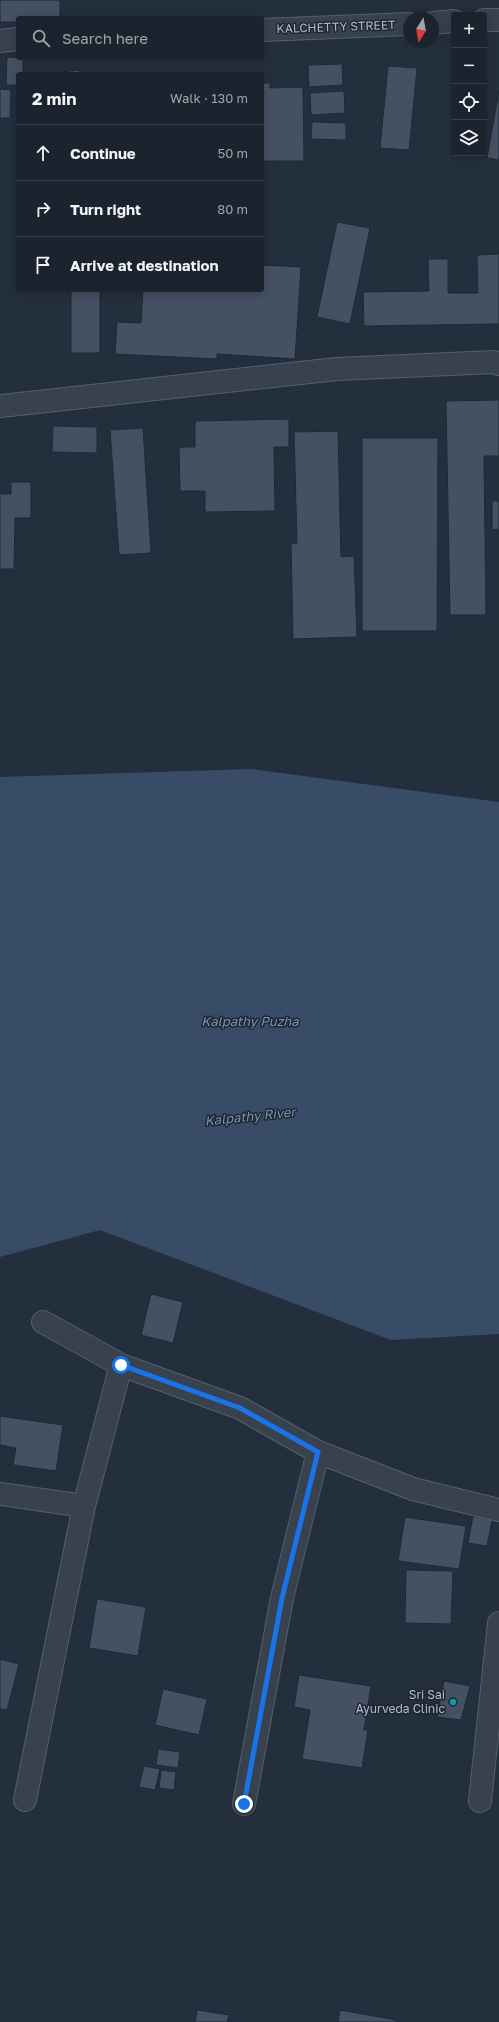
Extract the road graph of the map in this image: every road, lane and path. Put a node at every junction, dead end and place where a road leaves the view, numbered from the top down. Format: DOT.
graph roads {
  1 [pos="487,20"];
  2 [pos="499,20"];
  3 [pos="451,21"];
  4 [pos="439,22"];
  5 [pos="403,24"];
  6 [pos="264,30"];
  7 [pos="16,39"];
  8 [pos="0,41"];
  9 [pos="499,364"];
  10 [pos="0,406"];
  11 [pos="43,1322"];
  12 [pos="121,1365"];
  13 [pos="318,1452"];
  14 [pos="0,1494"];
  15 [pos="84,1506"];
  16 [pos="499,1510"];
  17 [pos="499,1623"];
  18 [pos="25,1800"];
  19 [pos="480,1801"];
  20 [pos="244,1804"];
  1 -- 2 [label="street"];
  3 -- 4 [label="street"];
  5 -- 6 [label="street, KALCHETTY STREET"];
  7 -- 8 [label="street"];
  9 -- 10 [label="street"];
  11 -- 12 [label="street"];
  12 -- 13 [label="street"];
  12 -- 15 [label="street"];
  13 -- 16 [label="street"];
  13 -- 20 [label="street"];
  14 -- 15 [label="street"];
  15 -- 18 [label="street"];
  17 -- 19 [label="street"];
}
